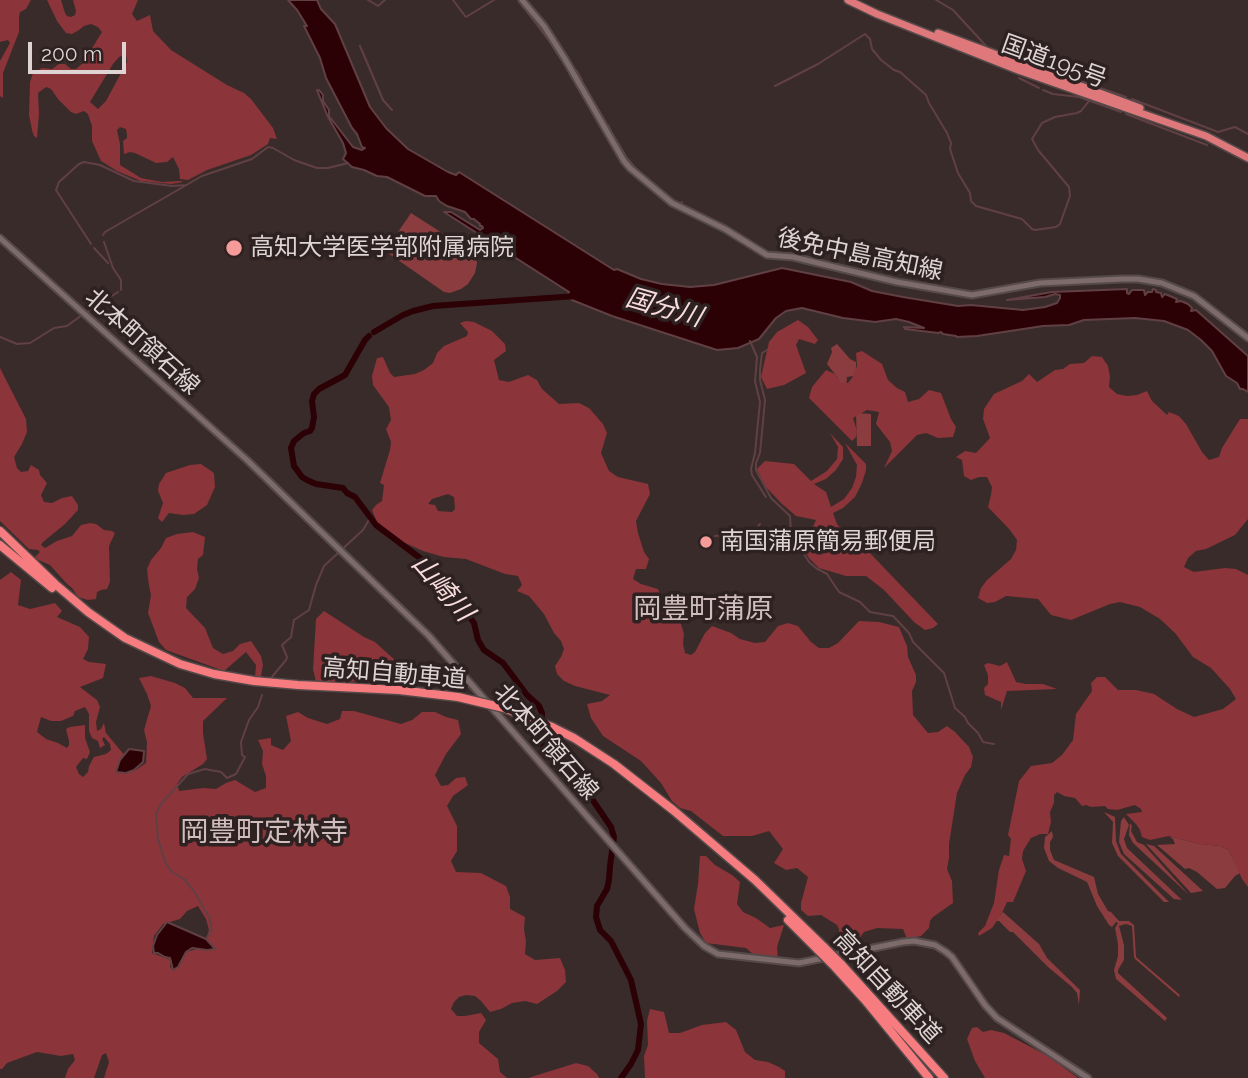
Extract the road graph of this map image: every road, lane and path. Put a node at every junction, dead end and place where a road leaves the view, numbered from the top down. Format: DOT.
graph roads {
  1 [pos="522,0"];
  2 [pos="848,0"];
  3 [pos="856,0"];
  4 [pos="1248,152"];
  5 [pos="1248,158"];
  6 [pos="0,238"];
  7 [pos="1248,338"];
  8 [pos="0,528"];
  9 [pos="0,538"];
  10 [pos="0,545"];
  11 [pos="53,586"];
  12 [pos="838,966"];
  13 [pos="929,1078"];
  14 [pos="944,1078"];
  15 [pos="1088,1078"];
  1 -- 7 [label="main road, 後免中島高知線"];
  2 -- 5 [label="highway, 国道195号"];
  3 -- 4 [label="highway, 国道195号"];
  6 -- 15 [label="main road, 北本町領石線"];
  8 -- 11 [label="highway"];
  9 -- 11 [label="highway, 高知自動車道"];
  10 -- 11 [label="highway"];
  11 -- 12 [label="highway, 高知自動車道, bridge"];
  12 -- 13 [label="highway, 高知自動車道"];
  12 -- 14 [label="highway, 高知自動車道"];
}
